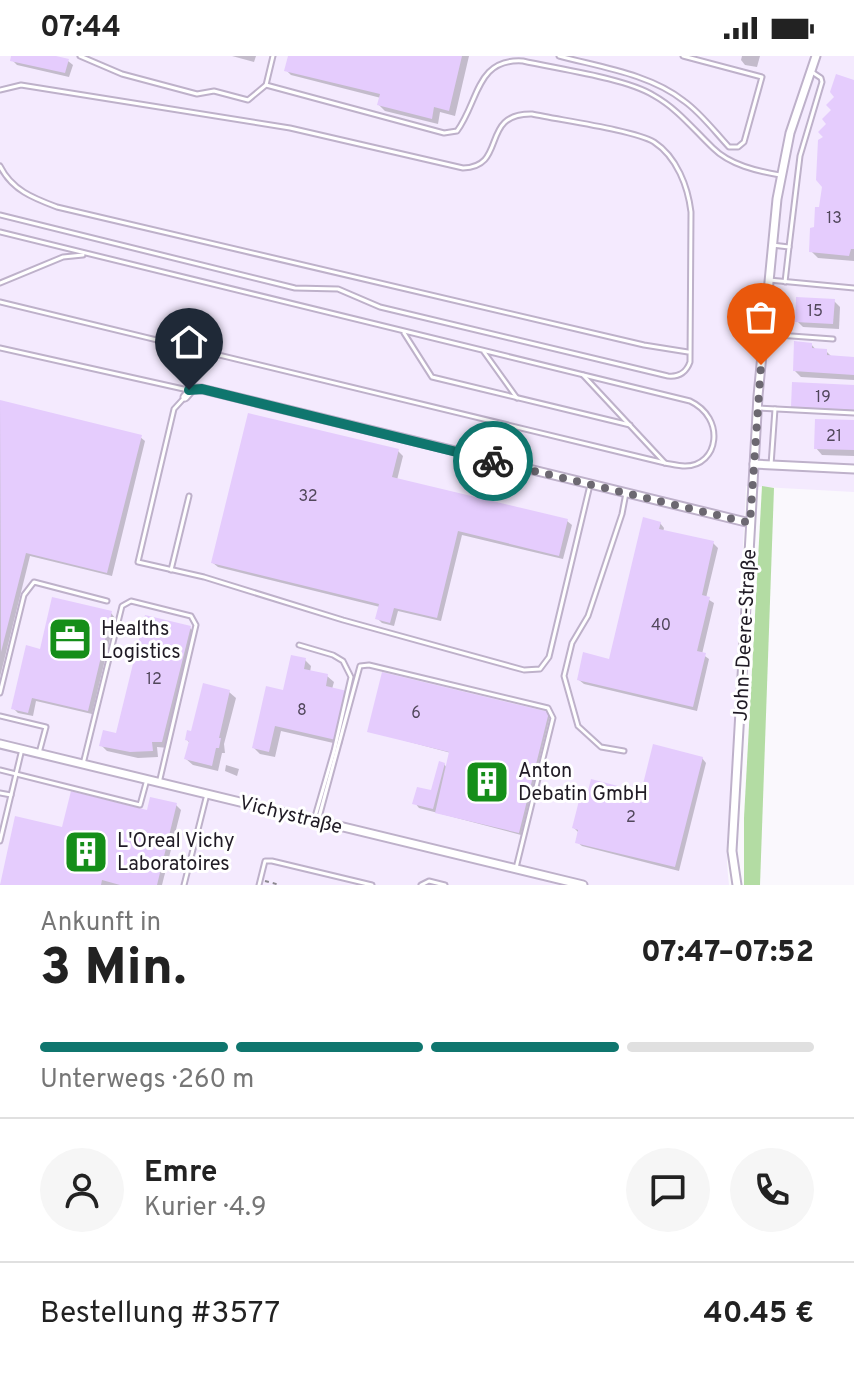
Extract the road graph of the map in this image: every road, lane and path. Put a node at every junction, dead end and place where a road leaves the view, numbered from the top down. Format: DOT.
graph roads {
  1 [pos="80,56"];
  2 [pos="273,56"];
  3 [pos="559,56"];
  4 [pos="683,56"];
  5 [pos="816,56"];
  6 [pos="696,58"];
  7 [pos="810,71"];
  8 [pos="266,85"];
  9 [pos="0,90"];
  10 [pos="0,166"];
  11 [pos="780,175"];
  12 [pos="0,215"];
  13 [pos="0,232"];
  14 [pos="772,245"];
  15 [pos="789,247"];
  16 [pos="87,254"];
  17 [pos="769,280"];
  18 [pos="785,282"];
  19 [pos="0,283"];
  20 [pos="854,288"];
  21 [pos="0,302"];
  22 [pos="403,331"];
  23 [pos="764,334"];
  24 [pos="833,339"];
  25 [pos="0,348"];
  26 [pos="484,351"];
  27 [pos="690,352"];
  28 [pos="583,375"];
  29 [pos="187,393"];
  30 [pos="517,398"];
  31 [pos="758,408"];
  32 [pos="775,409"];
  33 [pos="854,413"];
  34 [pos="630,425"];
  35 [pos="665,463"];
  36 [pos="754,464"];
  37 [pos="771,465"];
  38 [pos="854,469"];
  39 [pos="590,485"];
  40 [pos="626,493"];
  41 [pos="189,496"];
  42 [pos="750,523"];
  43 [pos="171,570"];
  44 [pos="107,601"];
  45 [pos="299,645"];
  46 [pos="0,693"];
  47 [pos="0,716"];
  48 [pos="0,744"];
  49 [pos="22,749"];
  50 [pos="624,751"];
  51 [pos="39,753"];
  52 [pos="83,764"];
  53 [pos="0,770"];
  54 [pos="16,774"];
  55 [pos="146,779"];
  56 [pos="159,783"];
  57 [pos="0,793"];
  58 [pos="207,794"];
  59 [pos="11,795"];
  60 [pos="316,820"];
  61 [pos="0,841"];
  62 [pos="516,869"];
  63 [pos="259,882"];
  64 [pos="184,885"];
  65 [pos="280,885"];
  66 [pos="372,885"];
  67 [pos="421,885"];
  68 [pos="445,885"];
  69 [pos="583,885"];
  70 [pos="737,885"];
  1 -- 8 [label="lane"];
  2 -- 8 [label="lane"];
  3 -- 6 [label="lane"];
  4 -- 6 [label="lane"];
  5 -- 7 [label="street, John-Deere-Straße"];
  7 -- 11 [label="street, John-Deere-Straße"];
  7 -- 15 [label="lane"];
  8 -- 11 [label="lane"];
  9 -- 27 [label="lane"];
  10 -- 27 [label="lane"];
  11 -- 14 [label="street, John-Deere-Straße"];
  12 -- 27 [label="lane"];
  13 -- 16 [label="lane"];
  14 -- 15 [label="lane"];
  14 -- 17 [label="street, John-Deere-Straße"];
  15 -- 18 [label="lane"];
  16 -- 19 [label="lane"];
  16 -- 22 [label="lane"];
  17 -- 18 [label="lane"];
  17 -- 23 [label="street, John-Deere-Straße"];
  18 -- 20 [label="lane"];
  21 -- 35 [label="lane"];
  22 -- 26 [label="lane"];
  22 -- 30 [label="lane"];
  23 -- 24 [label="lane"];
  23 -- 31 [label="street, John-Deere-Straße"];
  25 -- 29 [label="lane"];
  26 -- 28 [label="lane"];
  26 -- 30 [label="lane"];
  28 -- 34 [label="lane"];
  28 -- 35 [label="lane"];
  29 -- 39 [label="street"];
  29 -- 43 [label="lane"];
  30 -- 34 [label="lane"];
  31 -- 32 [label="lane"];
  31 -- 36 [label="street, John-Deere-Straße"];
  32 -- 33 [label="lane"];
  32 -- 37 [label="lane"];
  34 -- 35 [label="lane"];
  36 -- 37 [label="street"];
  36 -- 42 [label="street, John-Deere-Straße"];
  37 -- 38 [label="street"];
  39 -- 40 [label="street"];
  39 -- 43 [label="lane"];
  40 -- 42 [label="street"];
  40 -- 50 [label="lane"];
  41 -- 43 [label="lane"];
  42 -- 70 [label="street, John-Deere-Straße"];
  44 -- 46 [label="lane"];
  45 -- 60 [label="lane"];
  47 -- 51 [label="lane"];
  48 -- 49 [label="street, Vichystraße"];
  49 -- 51 [label="street, Vichystraße"];
  49 -- 54 [label="lane"];
  51 -- 52 [label="street, Vichystraße"];
  52 -- 55 [label="street, Vichystraße"];
  52 -- 56 [label="lane"];
  53 -- 54 [label="lane"];
  54 -- 55 [label="lane"];
  54 -- 59 [label="lane"];
  55 -- 56 [label="street, Vichystraße"];
  56 -- 58 [label="street, Vichystraße"];
  57 -- 59 [label="lane"];
  58 -- 60 [label="street, Vichystraße"];
  58 -- 64 [label="lane"];
  59 -- 61 [label="lane"];
  60 -- 62 [label="street, Vichystraße"];
  60 -- 62 [label="lane"];
  62 -- 69 [label="street, Vichystraße"];
  63 -- 65 [label="path"];
  63 -- 66 [label="lane"];
  67 -- 68 [label="lane"];
}
